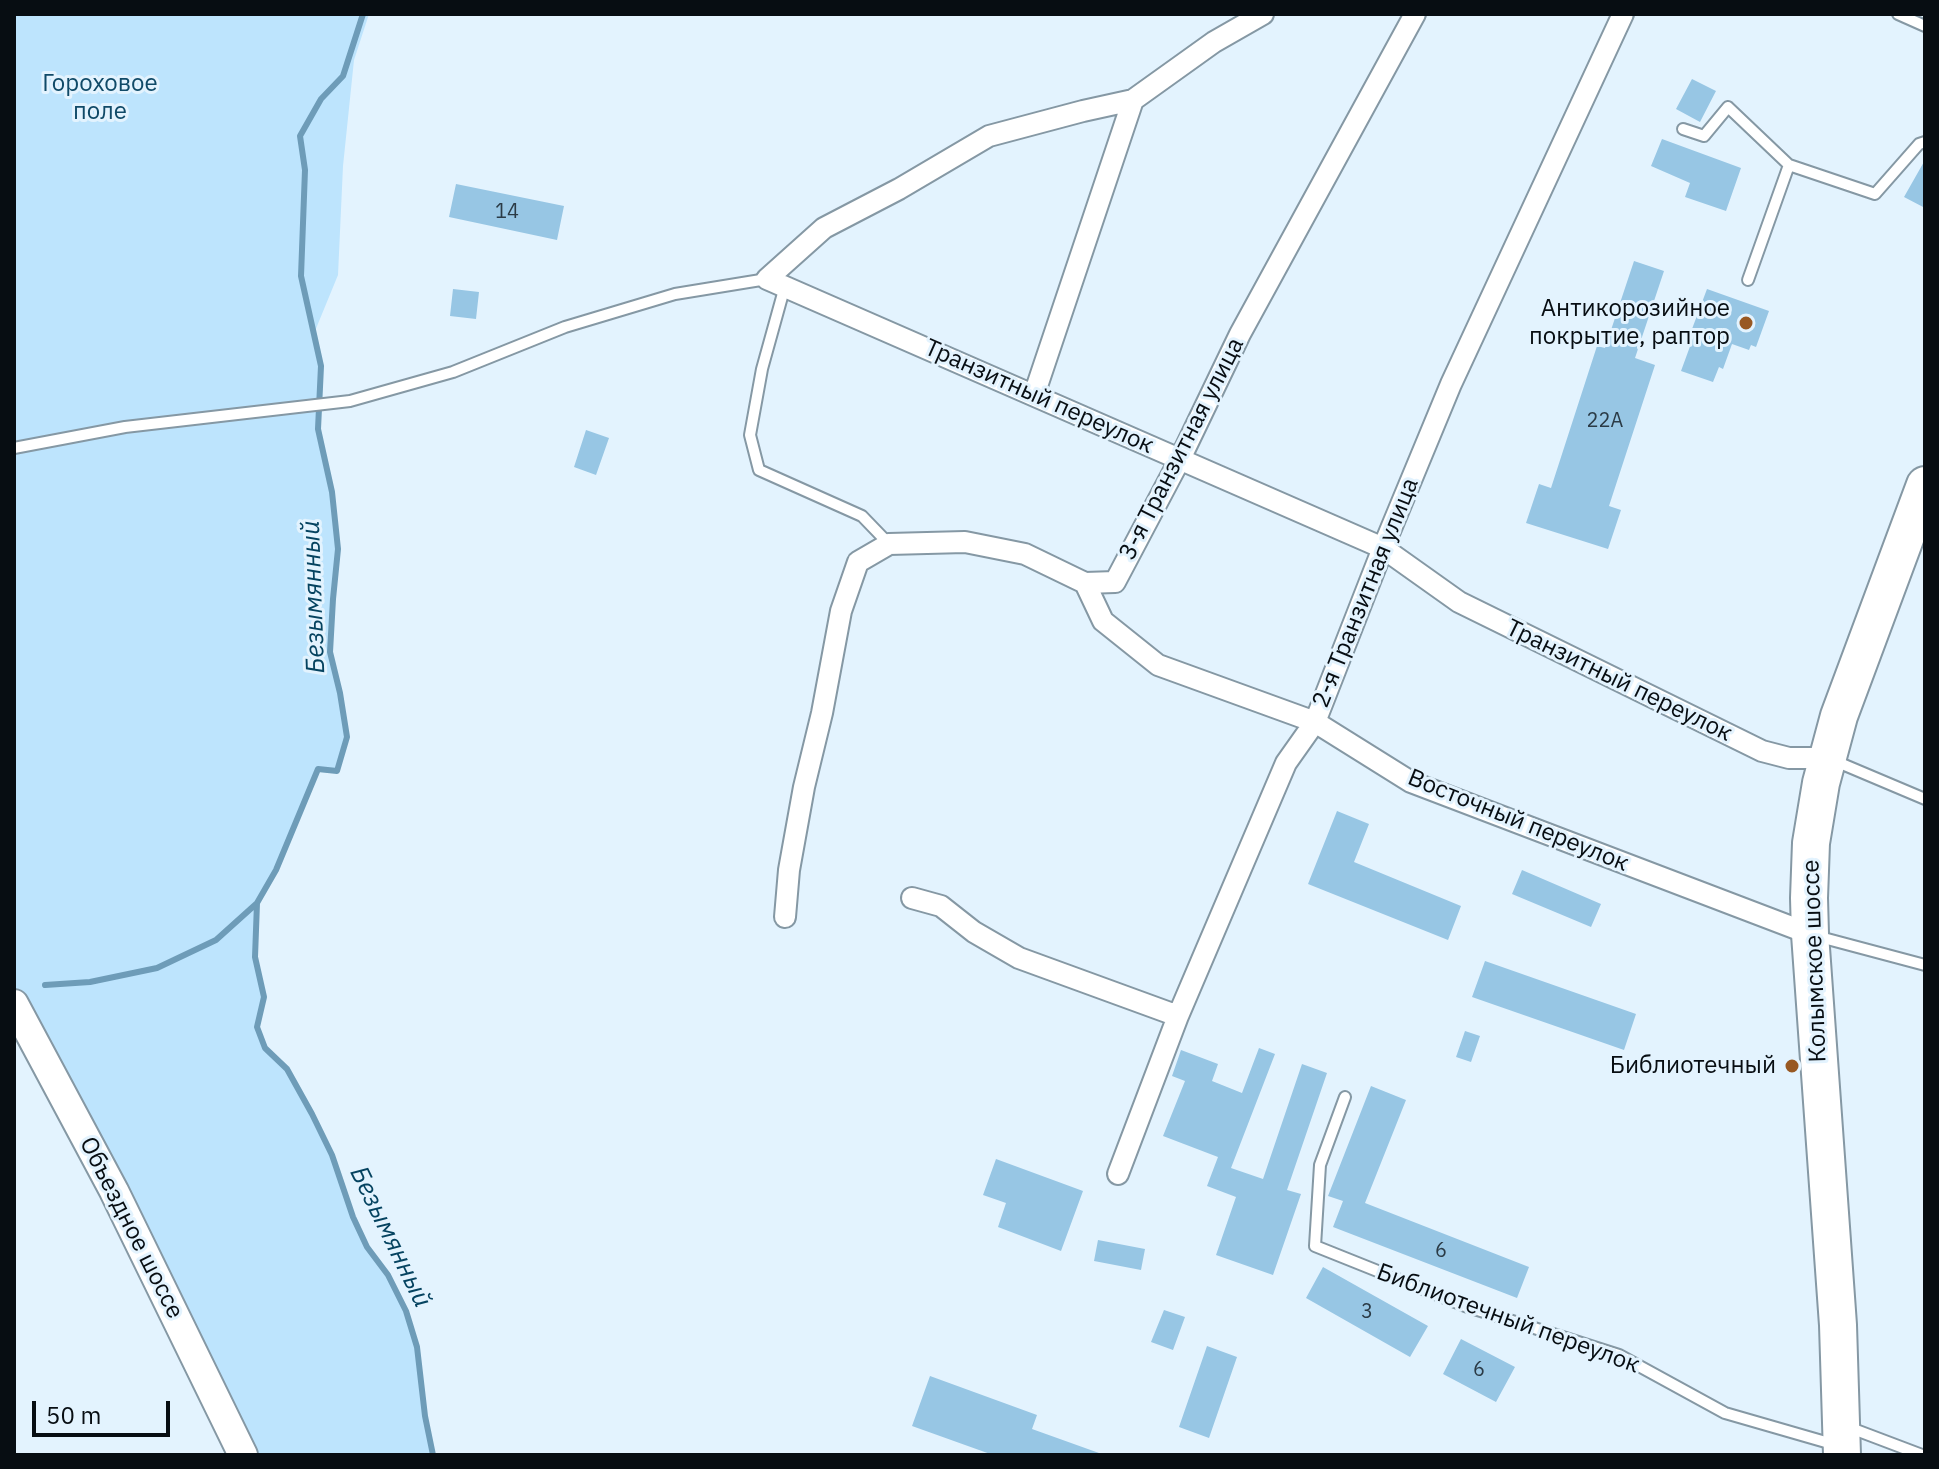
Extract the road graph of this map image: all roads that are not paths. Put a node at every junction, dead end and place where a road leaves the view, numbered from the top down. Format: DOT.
graph roads {
  1 [pos="1263,14"];
  2 [pos="1415,14"];
  3 [pos="1623,14"];
  4 [pos="1898,14"];
  5 [pos="1925,26"];
  6 [pos="1133,100"];
  7 [pos="1683,129"];
  8 [pos="1925,142"];
  9 [pos="1789,165"];
  10 [pos="1748,280"];
  11 [pos="776,282"];
  12 [pos="1034,395"];
  13 [pos="14,448"];
  14 [pos="1180,459"];
  15 [pos="1924,492"];
  16 [pos="889,544"];
  17 [pos="1383,548"];
  18 [pos="1085,583"];
  19 [pos="1315,722"];
  20 [pos="1827,758"];
  21 [pos="1925,799"];
  22 [pos="912,898"];
  23 [pos="785,917"];
  24 [pos="1810,934"];
  25 [pos="1925,965"];
  26 [pos="14,1004"];
  27 [pos="1178,1016"];
  28 [pos="1345,1097"];
  29 [pos="1118,1174"];
  30 [pos="1842,1442"];
  31 [pos="243,1455"];
  32 [pos="1922,1455"];
  1 -- 6 [label="street"];
  2 -- 14 [label="street, 3-я Транзитная улица"];
  3 -- 17 [label="street, 2-я Транзитная улица"];
  4 -- 5 [label="lane"];
  6 -- 11 [label="street"];
  6 -- 12 [label="street"];
  7 -- 9 [label="lane"];
  8 -- 9 [label="lane"];
  9 -- 10 [label="lane"];
  11 -- 12 [label="street, Транзитный переулок"];
  11 -- 13 [label="lane"];
  11 -- 16 [label="lane"];
  12 -- 14 [label="street, Транзитный переулок"];
  14 -- 17 [label="street, Транзитный переулок"];
  14 -- 18 [label="street, 3-я Транзитная улица"];
  15 -- 20 [label="highway, Колымское шоссе"];
  16 -- 18 [label="street"];
  16 -- 23 [label="street"];
  17 -- 19 [label="street, 2-я Транзитная улица"];
  17 -- 20 [label="street, Транзитный переулок"];
  18 -- 19 [label="street, Восточный переулок"];
  19 -- 24 [label="street, Восточный переулок"];
  19 -- 27 [label="street, 2-я Транзитная улица"];
  20 -- 21 [label="lane"];
  20 -- 24 [label="highway, Колымское шоссе"];
  22 -- 27 [label="street"];
  24 -- 25 [label="lane"];
  24 -- 30 [label="highway, Колымское шоссе"];
  26 -- 31 [label="street, Объездное шоссе"];
  27 -- 29 [label="street, 2-я Транзитная улица"];
  28 -- 30 [label="lane, Библиотечный переулок"];
  30 -- 32 [label="lane"];
}
